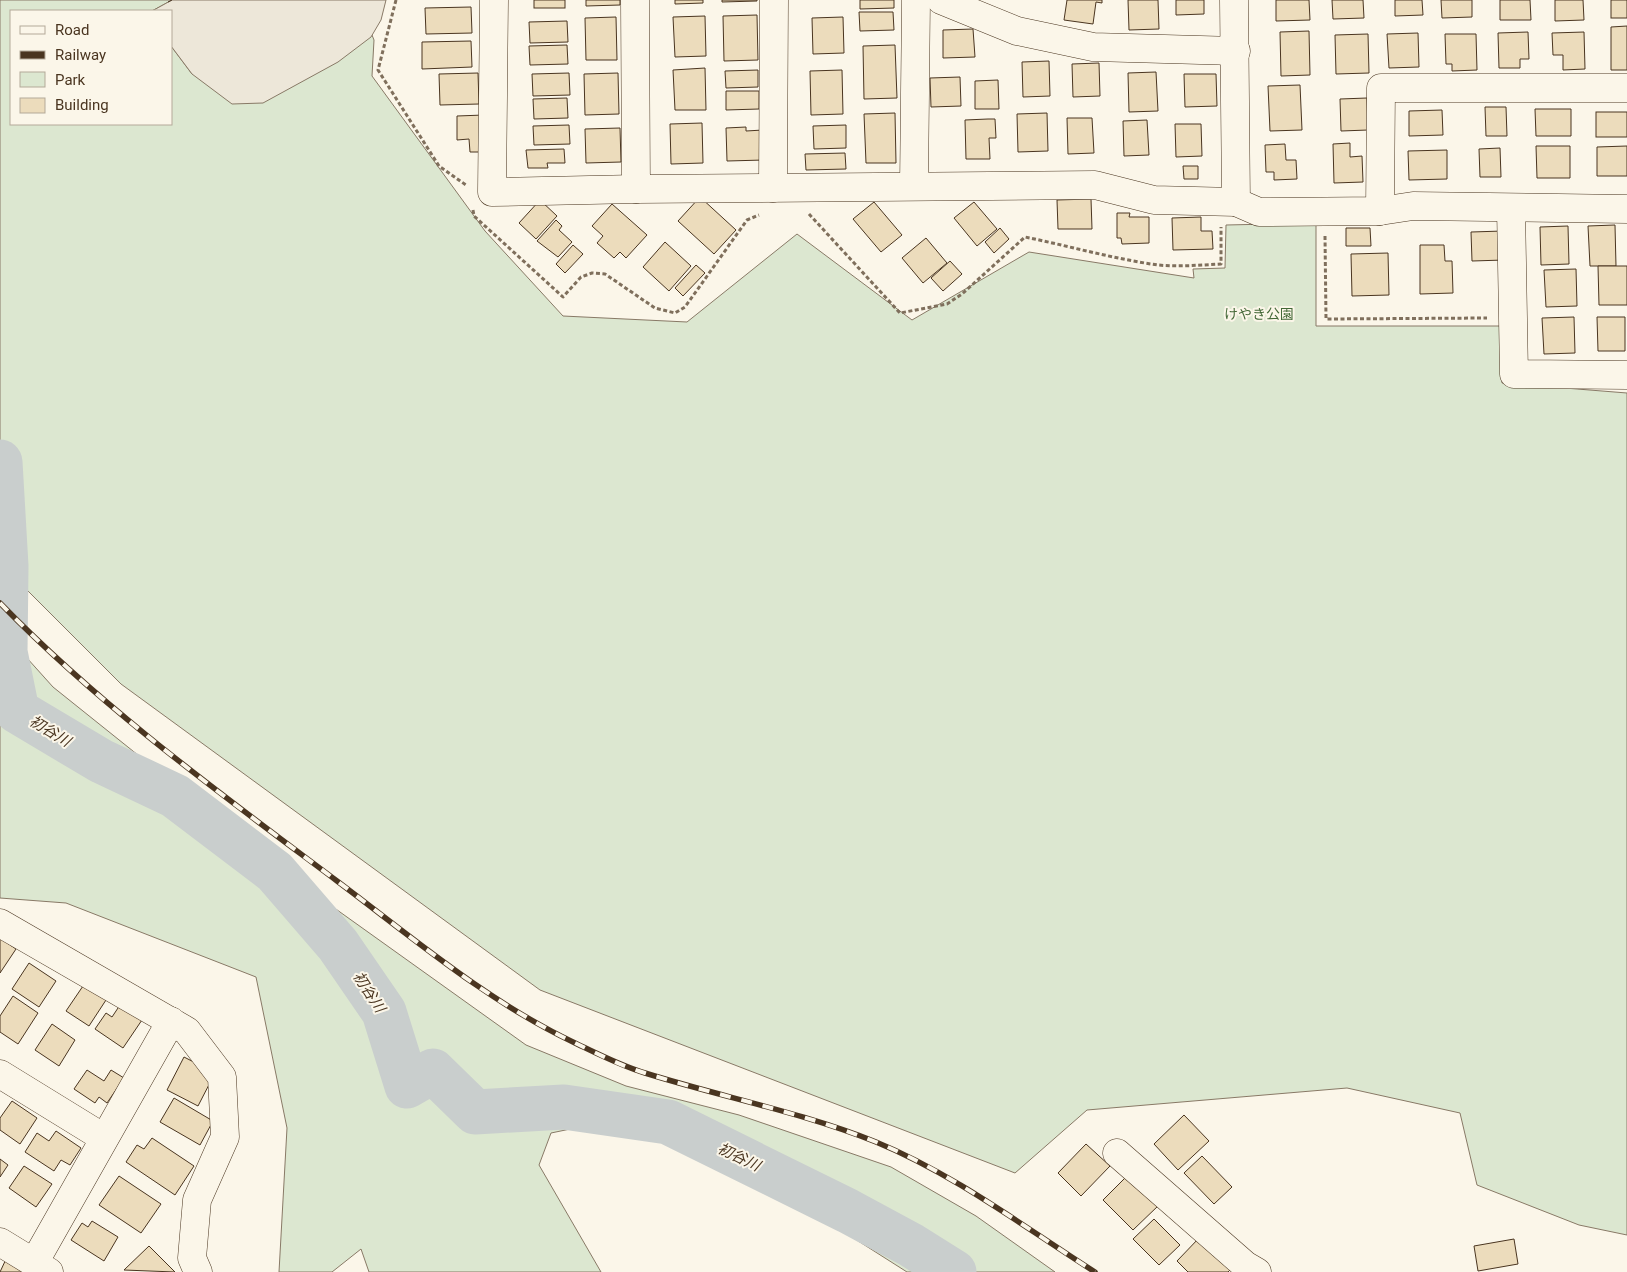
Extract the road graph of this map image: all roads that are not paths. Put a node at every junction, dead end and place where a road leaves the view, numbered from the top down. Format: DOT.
graph roads {
  1 [pos="494,0"];
  2 [pos="635,0"];
  3 [pos="774,0"];
  4 [pos="916,0"];
  5 [pos="941,0"];
  6 [pos="1234,0"];
  7 [pos="1236,51"];
  8 [pos="1627,88"];
  9 [pos="914,186"];
  10 [pos="636,188"];
  11 [pos="773,188"];
  12 [pos="1511,208"];
  13 [pos="1627,209"];
  14 [pos="1380,211"];
  15 [pos="1228,212"];
  16 [pos="1627,374"];
  17 [pos="0,923"];
  18 [pos="171,1021"];
  19 [pos="0,1074"];
  20 [pos="104,1138"];
  21 [pos="1117,1153"];
  22 [pos="0,1242"];
  23 [pos="41,1267"];
  24 [pos="198,1272"];
  25 [pos="1257,1272"];
  1 -- 10 [label="street"];
  2 -- 10 [label="street"];
  3 -- 11 [label="street"];
  4 -- 9 [label="street"];
  5 -- 7 [label="street"];
  6 -- 7 [label="street"];
  7 -- 15 [label="street"];
  8 -- 14 [label="street"];
  9 -- 11 [label="street"];
  9 -- 15 [label="street"];
  10 -- 11 [label="street"];
  12 -- 13 [label="street"];
  12 -- 14 [label="street"];
  12 -- 16 [label="street"];
  14 -- 15 [label="street"];
  17 -- 18 [label="street"];
  18 -- 20 [label="street"];
  18 -- 24 [label="street"];
  19 -- 20 [label="street"];
  20 -- 23 [label="street"];
  21 -- 25 [label="street"];
  22 -- 23 [label="street"];
}
